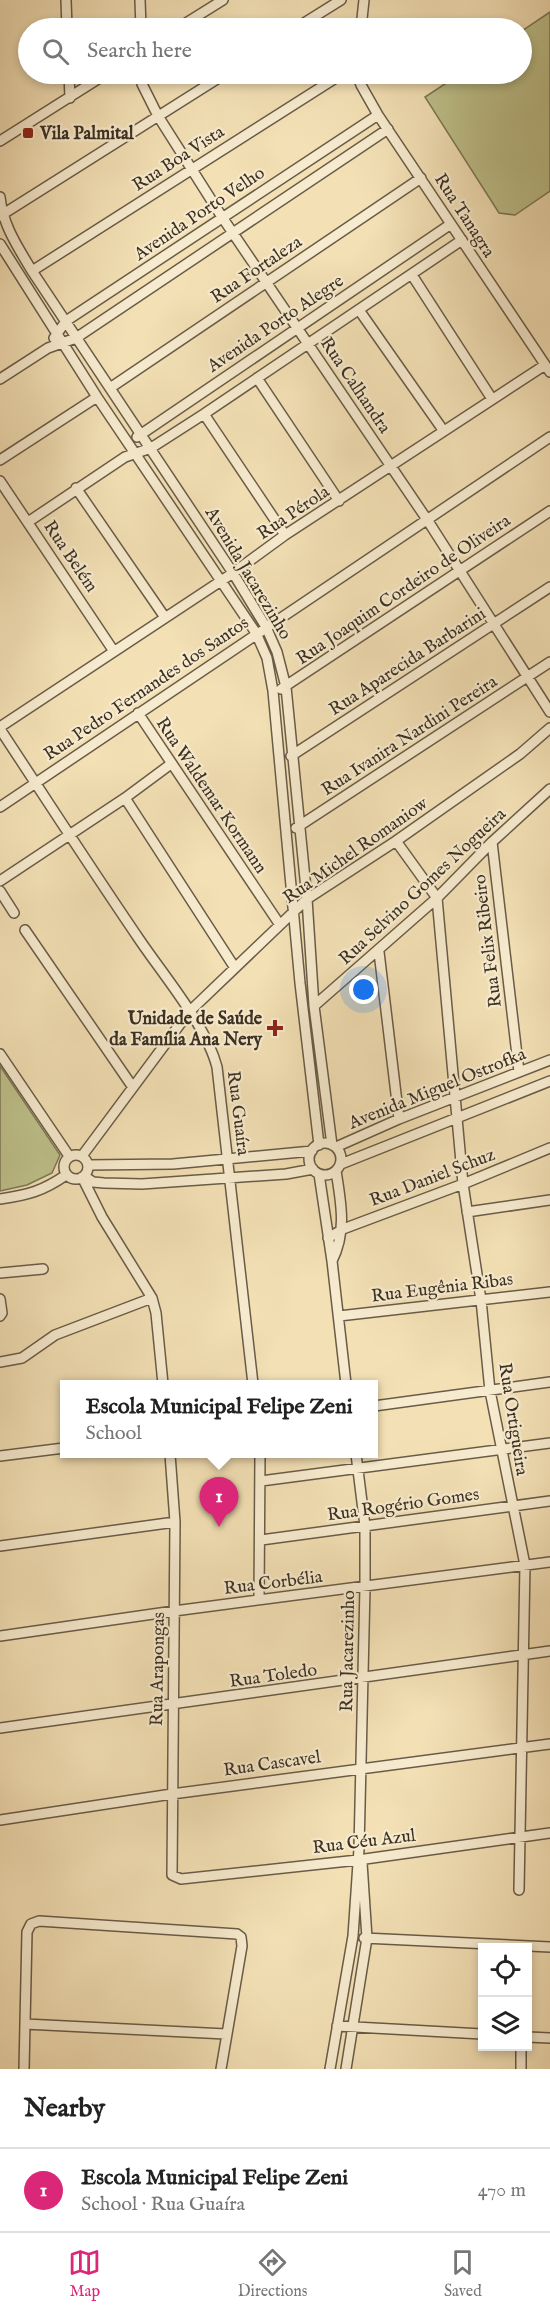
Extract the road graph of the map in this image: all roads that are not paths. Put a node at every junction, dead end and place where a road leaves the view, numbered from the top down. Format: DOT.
graph roads {
  1 [pos="66,0"];
  2 [pos="140,0"];
  3 [pos="341,0"];
  4 [pos="364,0"];
  5 [pos="219,1"];
  6 [pos="67,18"];
  7 [pos="141,18"];
  8 [pos="193,18"];
  9 [pos="312,18"];
  10 [pos="362,18"];
  11 [pos="69,84"];
  12 [pos="91,84"];
  13 [pos="144,84"];
  14 [pos="209,84"];
  15 [pos="326,84"];
  16 [pos="360,84"];
  17 [pos="70,98"];
  18 [pos="378,115"];
  19 [pos="158,116"];
  20 [pos="388,129"];
  21 [pos="0,141"];
  22 [pos="192,168"];
  23 [pos="421,178"];
  24 [pos="0,198"];
  25 [pos="1,216"];
  26 [pos="222,216"];
  27 [pos="451,224"];
  28 [pos="233,232"];
  29 [pos="462,240"];
  30 [pos="0,244"];
  31 [pos="32,271"];
  32 [pos="412,275"];
  33 [pos="267,281"];
  34 [pos="359,309"];
  35 [pos="66,321"];
  36 [pos="298,328"];
  37 [pos="60,338"];
  38 [pos="76,338"];
  39 [pos="308,344"];
  40 [pos="547,369"];
  41 [pos="2,374"];
  42 [pos="257,378"];
  43 [pos="110,388"];
  44 [pos="97,397"];
  45 [pos="492,399"];
  46 [pos="204,414"];
  47 [pos="443,430"];
  48 [pos="140,434"];
  49 [pos="550,437"];
  50 [pos="151,448"];
  51 [pos="133,450"];
  52 [pos="0,460"];
  53 [pos="391,466"];
  54 [pos="0,481"];
  55 [pos="76,488"];
  56 [pos="339,501"];
  57 [pos="550,512"];
  58 [pos="428,521"];
  59 [pos="28,522"];
  60 [pos="285,535"];
  61 [pos="233,573"];
  62 [pos="460,573"];
  63 [pos="220,581"];
  64 [pos="550,587"];
  65 [pos="164,616"];
  66 [pos="494,623"];
  67 [pos="266,627"];
  68 [pos="256,633"];
  69 [pos="113,650"];
  70 [pos="550,662"];
  71 [pos="527,677"];
  72 [pos="286,687"];
  73 [pos="273,691"];
  74 [pos="550,712"];
  75 [pos="138,713"];
  76 [pos="0,728"];
  77 [pos="550,728"];
  78 [pos="293,755"];
  79 [pos="280,761"];
  80 [pos="171,764"];
  81 [pos="35,783"];
  82 [pos="550,789"];
  83 [pos="125,798"];
  84 [pos="0,807"];
  85 [pos="299,827"];
  86 [pos="286,834"];
  87 [pos="70,835"];
  88 [pos="396,841"];
  89 [pos="492,842"];
  90 [pos="0,881"];
  91 [pos="0,891"];
  92 [pos="437,898"];
  93 [pos="307,899"];
  94 [pos="294,912"];
  95 [pos="14,913"];
  96 [pos="280,925"];
  97 [pos="25,930"];
  98 [pos="379,952"];
  99 [pos="236,968"];
  100 [pos="315,1006"];
  101 [pos="189,1012"];
  102 [pos="0,1054"];
  103 [pos="550,1060"];
  104 [pos="519,1072"];
  105 [pos="550,1081"];
  106 [pos="132,1086"];
  107 [pos="456,1098"];
  108 [pos="458,1118"];
  109 [pos="399,1119"];
  110 [pos="334,1146"];
  111 [pos="315,1148"];
  112 [pos="550,1148"];
  113 [pos="69,1156"];
  114 [pos="81,1156"];
  115 [pos="228,1160"];
  116 [pos="88,1165"];
  117 [pos="339,1167"];
  118 [pos="316,1171"];
  119 [pos="66,1175"];
  120 [pos="83,1177"];
  121 [pos="230,1179"];
  122 [pos="463,1184"];
  123 [pos="0,1199"];
  124 [pos="550,1200"];
  125 [pos="467,1212"];
  126 [pos="343,1229"];
  127 [pos="328,1238"];
  128 [pos="332,1261"];
  129 [pos="43,1269"];
  130 [pos="0,1274"];
  131 [pos="550,1292"];
  132 [pos="152,1298"];
  133 [pos="0,1299"];
  134 [pos="481,1300"];
  135 [pos="0,1316"];
  136 [pos="339,1316"];
  137 [pos="0,1362"];
  138 [pos="163,1380"];
  139 [pos="253,1380"];
  140 [pos="346,1380"];
  141 [pos="550,1382"];
  142 [pos="490,1391"];
  143 [pos="378,1405"];
  144 [pos="550,1443"];
  145 [pos="60,1448"];
  146 [pos="501,1449"];
  147 [pos="0,1456"];
  148 [pos="170,1458"];
  149 [pos="260,1458"];
  150 [pos="356,1458"];
  151 [pos="358,1470"];
  152 [pos="261,1481"];
  153 [pos="550,1501"];
  154 [pos="512,1506"];
  155 [pos="176,1522"];
  156 [pos="365,1526"];
  157 [pos="261,1540"];
  158 [pos="0,1546"];
  159 [pos="550,1562"];
  160 [pos="525,1565"];
  161 [pos="365,1587"];
  162 [pos="259,1599"];
  163 [pos="174,1611"];
  164 [pos="0,1636"];
  165 [pos="550,1652"];
  166 [pos="524,1655"];
  167 [pos="362,1679"];
  168 [pos="173,1705"];
  169 [pos="0,1728"];
  170 [pos="550,1744"];
  171 [pos="523,1748"];
  172 [pos="362,1768"];
  173 [pos="172,1794"];
  174 [pos="0,1820"];
  175 [pos="550,1833"];
  176 [pos="520,1837"];
  177 [pos="360,1856"];
  178 [pos="181,1879"];
  179 [pos="519,1890"];
  180 [pos="353,1936"];
  181 [pos="367,1938"];
  182 [pos="478,1944"];
  183 [pos="532,1946"];
  184 [pos="550,1947"];
  185 [pos="25,2024"];
  186 [pos="337,2026"];
  187 [pos="353,2026"];
  188 [pos="226,2034"];
  189 [pos="478,2034"];
  190 [pos="532,2037"];
  191 [pos="550,2038"];
  192 [pos="521,2051"];
  193 [pos="24,2069"];
  194 [pos="220,2069"];
  195 [pos="330,2069"];
  196 [pos="345,2069"];
  197 [pos="522,2069"];
  1 -- 6 [label="street"];
  2 -- 7 [label="street"];
  3 -- 9 [label="street"];
  4 -- 10 [label="street"];
  5 -- 8 [label="street"];
  11 -- 17 [label="street"];
  12 -- 17 [label="street"];
  13 -- 19 [label="street, Rua Calhandra"];
  14 -- 19 [label="street"];
  15 -- 22 [label="street, Rua Boa Vista"];
  16 -- 18 [label="street, Rua Tanagra"];
  17 -- 21 [label="street"];
  18 -- 20 [label="street, Rua Tanagra"];
  18 -- 26 [label="street, Avenida Porto Velho"];
  19 -- 22 [label="street, Rua Calhandra"];
  19 -- 25 [label="street"];
  20 -- 23 [label="street, Rua Tanagra"];
  20 -- 28 [label="street, Avenida Porto Velho"];
  22 -- 26 [label="street, Rua Calhandra"];
  22 -- 31 [label="street, Rua Boa Vista"];
  23 -- 27 [label="street, Rua Tanagra"];
  23 -- 33 [label="street, Rua Fortaleza"];
  24 -- 25 [label="street, Avenida Jacarezinho"];
  25 -- 31 [label="street, Avenida Jacarezinho"];
  26 -- 28 [label="street, Rua Calhandra"];
  26 -- 35 [label="street, Avenida Porto Velho"];
  27 -- 29 [label="street, Rua Tanagra"];
  27 -- 36 [label="street, Avenida Porto Alegre"];
  28 -- 33 [label="street, Rua Calhandra"];
  28 -- 38 [label="street, Avenida Porto Velho"];
  29 -- 32 [label="street, Avenida Porto Alegre"];
  29 -- 40 [label="street, Rua Tanagra"];
  30 -- 37 [label="street, Avenida Jacarezinho"];
  31 -- 35 [label="street, Avenida Jacarezinho"];
  32 -- 34 [label="street, Avenida Porto Alegre"];
  32 -- 45 [label="street"];
  33 -- 36 [label="street, Rua Calhandra"];
  33 -- 43 [label="street, Rua Fortaleza"];
  34 -- 39 [label="street, Avenida Porto Alegre"];
  34 -- 47 [label="street"];
  35 -- 37 [label="street, Avenida Porto Velho"];
  35 -- 38 [label="street, Avenida Jacarezinho"];
  36 -- 39 [label="street, Rua Calhandra"];
  36 -- 48 [label="street, Avenida Porto Alegre"];
  37 -- 38 [label="street, Avenida Porto Velho"];
  37 -- 41 [label="street, Avenida Porto Velho"];
  37 -- 44 [label="street, Avenida Jacarezinho"];
  38 -- 43 [label="street, Avenida Jacarezinho"];
  39 -- 42 [label="street, Avenida Porto Alegre"];
  39 -- 53 [label="street, Rua Calhandra"];
  40 -- 45 [label="street, Rua Pérola"];
  42 -- 46 [label="street, Avenida Porto Alegre"];
  42 -- 56 [label="street"];
  43 -- 48 [label="street, Avenida Jacarezinho"];
  44 -- 51 [label="street, Avenida Jacarezinho"];
  44 -- 52 [label="street"];
  45 -- 47 [label="street, Rua Pérola"];
  46 -- 50 [label="street, Avenida Porto Alegre"];
  46 -- 60 [label="street"];
  47 -- 53 [label="street, Rua Pérola"];
  48 -- 50 [label="street, Avenida Jacarezinho"];
  48 -- 51 [label="street, Avenida Porto Alegre"];
  49 -- 58 [label="street, Rua Pedro Fernandes dos Santos"];
  50 -- 51 [label="street, Avenida Porto Alegre"];
  50 -- 61 [label="street, Avenida Jacarezinho"];
  51 -- 55 [label="street, Avenida Porto Alegre"];
  51 -- 63 [label="street, Avenida Jacarezinho"];
  53 -- 56 [label="street, Rua Pérola"];
  53 -- 58 [label="street, Rua Calhandra"];
  54 -- 59 [label="street, Rua Belém"];
  55 -- 59 [label="street, Avenida Porto Alegre"];
  55 -- 65 [label="street"];
  56 -- 60 [label="street, Rua Pérola"];
  57 -- 62 [label="street, Rua Joaquim Cordeiro de Oliveira"];
  58 -- 62 [label="street, Rua Calhandra"];
  58 -- 67 [label="street, Rua Pedro Fernandes dos Santos"];
  59 -- 69 [label="street, Rua Belém"];
  60 -- 61 [label="street, Rua Pérola"];
  61 -- 63 [label="street, Rua Pérola"];
  61 -- 67 [label="street, Avenida Jacarezinho"];
  62 -- 66 [label="street, Rua Calhandra"];
  62 -- 72 [label="street, Rua Joaquim Cordeiro de Oliveira"];
  63 -- 65 [label="street, Rua Pérola"];
  63 -- 68 [label="street, Avenida Jacarezinho"];
  64 -- 66 [label="street, Rua Aparecida Barbarini"];
  65 -- 69 [label="street, Rua Pérola"];
  66 -- 71 [label="street, Rua Calhandra"];
  66 -- 78 [label="street, Rua Aparecida Barbarini"];
  67 -- 68 [label="street, Rua Pedro Fernandes dos Santos"];
  67 -- 72 [label="street, Avenida Jacarezinho"];
  68 -- 73 [label="street, Avenida Jacarezinho"];
  68 -- 75 [label="street, Rua Pedro Fernandes dos Santos"];
  69 -- 76 [label="street, Rua Pérola"];
  70 -- 71 [label="street, Rua Ivanira Nardini Pereira"];
  71 -- 74 [label="street, Rua Calhandra"];
  71 -- 85 [label="street, Rua Ivanira Nardini Pereira"];
  72 -- 73 [label="street, Rua Joaquim Cordeiro de Oliveira"];
  72 -- 78 [label="street, Avenida Jacarezinho"];
  73 -- 79 [label="street, Avenida Jacarezinho"];
  75 -- 80 [label="street, Rua Waldemar Kormann"];
  75 -- 81 [label="street, Rua Pedro Fernandes dos Santos"];
  76 -- 81 [label="street, Rua Guaíra"];
  77 -- 88 [label="street, Rua Michel Romaniow"];
  78 -- 79 [label="street, Rua Aparecida Barbarini"];
  78 -- 85 [label="street, Avenida Jacarezinho"];
  79 -- 86 [label="street, Avenida Jacarezinho"];
  80 -- 83 [label="street"];
  80 -- 96 [label="street, Rua Waldemar Kormann"];
  81 -- 84 [label="street, Rua Pedro Fernandes dos Santos"];
  81 -- 87 [label="street, Rua Guaíra"];
  82 -- 89 [label="street, Rua Selvino Gomes Nogueira"];
  83 -- 87 [label="street"];
  83 -- 99 [label="street"];
  85 -- 86 [label="street, Rua Ivanira Nardini Pereira"];
  85 -- 93 [label="street, Avenida Jacarezinho"];
  86 -- 94 [label="street, Avenida Jacarezinho"];
  87 -- 90 [label="street"];
  87 -- 101 [label="street, Rua Guaíra"];
  88 -- 92 [label="street"];
  88 -- 93 [label="street, Rua Michel Romaniow"];
  89 -- 92 [label="street, Rua Selvino Gomes Nogueira"];
  89 -- 104 [label="street, Rua Felix Ribeiro"];
  91 -- 95 [label="street"];
  92 -- 98 [label="street, Rua Selvino Gomes Nogueira"];
  92 -- 107 [label="street, Rua Ortigueira"];
  93 -- 94 [label="street, Rua Michel Romaniow"];
  93 -- 100 [label="street, Avenida Jacarezinho"];
  94 -- 96 [label="street, Rua Michel Romaniow"];
  94 -- 111 [label="street, Avenida Jacarezinho"];
  96 -- 99 [label="street, Rua Michel Romaniow"];
  97 -- 106 [label="street"];
  98 -- 100 [label="street, Rua Selvino Gomes Nogueira"];
  98 -- 109 [label="street"];
  99 -- 101 [label="street, Rua Michel Romaniow"];
  100 -- 110 [label="street, Avenida Jacarezinho"];
  101 -- 106 [label="street, Rua Michel Romaniow"];
  101 -- 115 [label="street, Rua Guaíra"];
  102 -- 113 [label="street"];
  103 -- 104 [label="street, Avenida Miguel Ostrofka"];
  104 -- 107 [label="street, Avenida Miguel Ostrofka"];
  105 -- 108 [label="street, Avenida Miguel Ostrofka"];
  106 -- 114 [label="street, Rua Michel Romaniow"];
  107 -- 108 [label="street, Rua Ortigueira"];
  107 -- 109 [label="street, Avenida Miguel Ostrofka"];
  108 -- 117 [label="street, Avenida Miguel Ostrofka"];
  108 -- 122 [label="street, Rua Ortigueira"];
  109 -- 110 [label="street, Avenida Miguel Ostrofka"];
  110 -- 111 [label="street"];
  110 -- 117 [label="street"];
  111 -- 115 [label="street"];
  111 -- 118 [label="street"];
  112 -- 122 [label="street, Rua Daniel Schuz"];
  113 -- 114 [label="street"];
  113 -- 119 [label="street"];
  114 -- 116 [label="street"];
  115 -- 116 [label="street"];
  115 -- 121 [label="street, Rua Guaíra"];
  116 -- 120 [label="street"];
  117 -- 118 [label="street"];
  117 -- 126 [label="street"];
  118 -- 121 [label="street"];
  118 -- 127 [label="street"];
  119 -- 120 [label="street"];
  119 -- 123 [label="street"];
  120 -- 121 [label="street"];
  120 -- 132 [label="street"];
  121 -- 139 [label="street, Rua Guaíra"];
  122 -- 125 [label="street, Rua Ortigueira"];
  122 -- 126 [label="street, Rua Daniel Schuz"];
  124 -- 125 [label="street"];
  125 -- 134 [label="street, Rua Ortigueira"];
  126 -- 127 [label="street, Rua Daniel Schuz"];
  126 -- 128 [label="street"];
  127 -- 128 [label="street"];
  128 -- 136 [label="street"];
  129 -- 130 [label="street"];
  131 -- 134 [label="street, Rua Eugênia Ribas"];
  132 -- 137 [label="street"];
  132 -- 138 [label="street"];
  133 -- 135 [label="street"];
  134 -- 136 [label="street, Rua Eugênia Ribas"];
  134 -- 142 [label="street, Rua Ortigueira"];
  136 -- 140 [label="street"];
  141 -- 142 [label="street"];
  142 -- 143 [label="street"];
  142 -- 146 [label="street, Rua Ortigueira"];
  144 -- 146 [label="street"];
  145 -- 147 [label="street"];
  146 -- 151 [label="street"];
  146 -- 154 [label="street, Rua Ortigueira"];
  148 -- 155 [label="street, Rua Arapongas"];
  149 -- 152 [label="street"];
  150 -- 151 [label="street, Rua Jacarezinho"];
  151 -- 152 [label="street"];
  151 -- 156 [label="street, Rua Jacarezinho"];
  152 -- 157 [label="street"];
  153 -- 154 [label="street, Rua Rogério Gomes"];
  154 -- 156 [label="street, Rua Rogério Gomes"];
  154 -- 160 [label="street, Rua Ortigueira"];
  155 -- 158 [label="street"];
  155 -- 163 [label="street, Rua Arapongas"];
  156 -- 157 [label="street, Rua Rogério Gomes"];
  156 -- 161 [label="street, Rua Jacarezinho"];
  157 -- 162 [label="street"];
  159 -- 160 [label="street, Rua Corbélia"];
  160 -- 161 [label="street, Rua Corbélia"];
  160 -- 166 [label="street, Rua Ortigueira"];
  161 -- 162 [label="street, Rua Corbélia"];
  161 -- 167 [label="street, Rua Jacarezinho"];
  162 -- 163 [label="street, Rua Corbélia"];
  163 -- 164 [label="street, Rua Corbélia"];
  163 -- 168 [label="street, Rua Arapongas"];
  165 -- 166 [label="street, Rua Toledo"];
  166 -- 167 [label="street, Rua Toledo"];
  166 -- 171 [label="street, Rua Ortigueira"];
  167 -- 168 [label="street, Rua Toledo"];
  167 -- 172 [label="street, Rua Jacarezinho"];
  168 -- 169 [label="street, Rua Toledo"];
  168 -- 173 [label="street, Rua Arapongas"];
  170 -- 171 [label="street, Rua Cascavel"];
  171 -- 172 [label="street, Rua Cascavel"];
  171 -- 176 [label="street, Rua Ortigueira"];
  172 -- 173 [label="street, Rua Cascavel"];
  172 -- 177 [label="street, Rua Jacarezinho"];
  173 -- 174 [label="street, Rua Cascavel"];
  173 -- 178 [label="street, Rua Arapongas"];
  175 -- 176 [label="street, Rua Céu Azul"];
  176 -- 177 [label="street, Rua Céu Azul"];
  176 -- 179 [label="street, Rua Ortigueira"];
  177 -- 178 [label="street, Rua Céu Azul"];
  177 -- 180 [label="street, Rua Jacarezinho"];
  177 -- 181 [label="street, Rua Jacarezinho"];
  180 -- 181 [label="street"];
  180 -- 186 [label="street, Rua Jacarezinho"];
  181 -- 182 [label="street"];
  181 -- 187 [label="street, Rua Jacarezinho"];
  183 -- 184 [label="street"];
  185 -- 188 [label="street"];
  185 -- 188 [label="street"];
  185 -- 193 [label="street"];
  186 -- 187 [label="street"];
  186 -- 195 [label="street, Rua Jacarezinho"];
  187 -- 189 [label="street"];
  187 -- 196 [label="street, Rua Jacarezinho"];
  188 -- 194 [label="street"];
  190 -- 191 [label="street"];
  192 -- 197 [label="street"];
}
